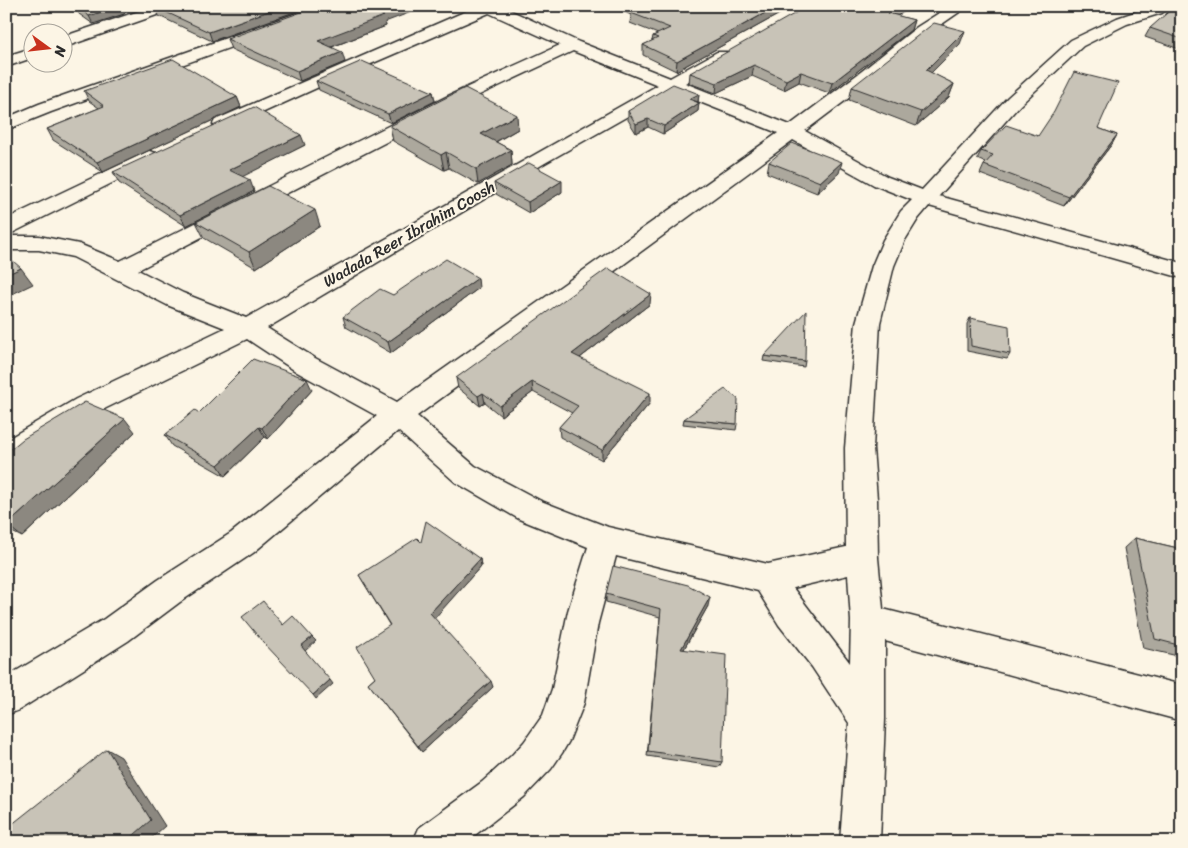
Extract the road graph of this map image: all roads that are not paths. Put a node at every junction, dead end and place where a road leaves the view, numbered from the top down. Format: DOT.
graph roads {
  1 [pos="169,6"];
  2 [pos="332,6"];
  3 [pos="961,6"];
  4 [pos="489,7"];
  5 [pos="1158,9"];
  6 [pos="72,40"];
  7 [pos="573,46"];
  8 [pos="738,47"];
  9 [pos="22,56"];
  10 [pos="6,62"];
  11 [pos="672,85"];
  12 [pos="6,125"];
  13 [pos="211,129"];
  14 [pos="792,132"];
  15 [pos="166,150"];
  16 [pos="924,198"];
  17 [pos="6,227"];
  18 [pos="6,243"];
  19 [pos="120,270"];
  20 [pos="1182,271"];
  21 [pos="248,328"];
  22 [pos="398,415"];
  23 [pos="6,454"];
  24 [pos="606,540"];
  25 [pos="862,558"];
  26 [pos="768,579"];
  27 [pos="868,620"];
  28 [pos="6,697"];
  29 [pos="1182,703"];
  30 [pos="867,719"];
  31 [pos="433,842"];
  32 [pos="860,842"];
  1 -- 6 [label="street"];
  2 -- 12 [label="street"];
  3 -- 14 [label="street"];
  4 -- 7 [label="street"];
  4 -- 13 [label="street"];
  5 -- 16 [label="street"];
  7 -- 11 [label="street"];
  7 -- 19 [label="street"];
  8 -- 11 [label="street, Wadada Reer Ibrahim Coosh"];
  9 -- 10 [label="street"];
  11 -- 14 [label="street"];
  11 -- 21 [label="street, Wadada Reer Ibrahim Coosh"];
  14 -- 16 [label="street"];
  14 -- 22 [label="street"];
  15 -- 17 [label="street"];
  16 -- 20 [label="street"];
  16 -- 25 [label="street"];
  18 -- 19 [label="street"];
  19 -- 21 [label="street"];
  21 -- 22 [label="street"];
  21 -- 23 [label="street, Wadada Reer Ibrahim Coosh"];
  22 -- 24 [label="street"];
  22 -- 28 [label="street"];
  24 -- 26 [label="street"];
  24 -- 31 [label="street"];
  25 -- 26 [label="street"];
  25 -- 27 [label="street"];
  26 -- 30 [label="street"];
  27 -- 29 [label="street"];
  27 -- 30 [label="street"];
  30 -- 32 [label="street"];
}
